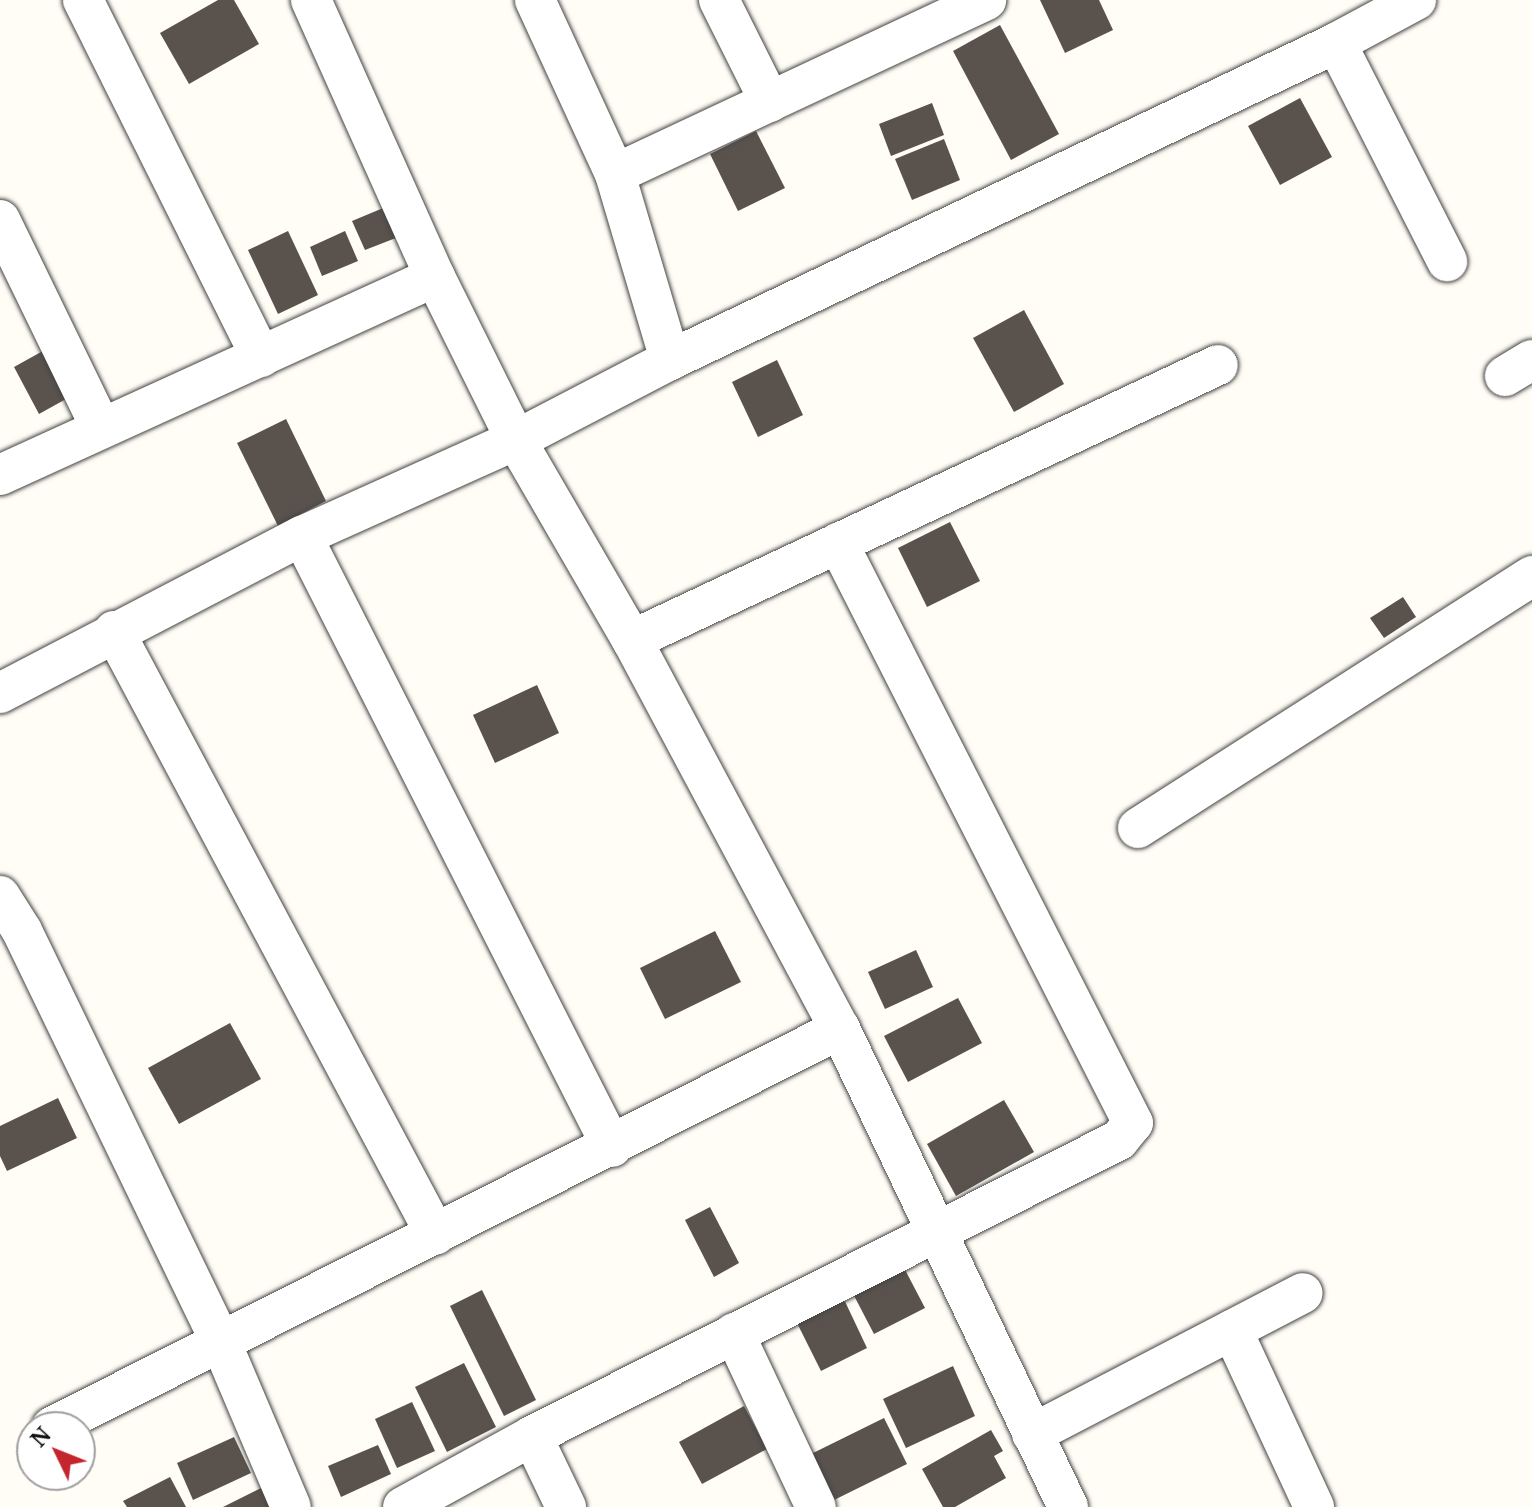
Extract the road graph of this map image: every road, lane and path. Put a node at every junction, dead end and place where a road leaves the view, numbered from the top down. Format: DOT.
graph roads {
  1 [pos="83,0"];
  2 [pos="535,0"];
  3 [pos="719,0"];
  4 [pos="317,2"];
  5 [pos="967,4"];
  6 [pos="1397,5"];
  7 [pos="1336,43"];
  8 [pos="770,102"];
  9 [pos="615,174"];
  10 [pos="0,220"];
  11 [pos="1447,261"];
  12 [pos="435,277"];
  13 [pos="261,357"];
  14 [pos="670,360"];
  15 [pos="1218,365"];
  16 [pos="101,428"];
  17 [pos="516,440"];
  18 [pos="0,475"];
  19 [pos="302,536"];
  20 [pos="838,543"];
  21 [pos="1532,576"];
  22 [pos="114,631"];
  23 [pos="632,640"];
  24 [pos="0,693"];
  25 [pos="1138,828"];
  26 [pos="0,896"];
  27 [pos="11,937"];
  28 [pos="840,1029"];
  29 [pos="612,1147"];
  30 [pos="935,1232"];
  31 [pos="436,1235"];
  32 [pos="1303,1293"];
  33 [pos="1232,1330"];
  34 [pos="734,1333"];
  35 [pos="220,1340"];
  36 [pos="83,1411"];
  37 [pos="1032,1434"];
  38 [pos="532,1436"];
  39 [pos="291,1507"];
  40 [pos="403,1507"];
  41 [pos="566,1507"];
  42 [pos="816,1507"];
  43 [pos="1068,1507"];
  44 [pos="1314,1507"];
  1 -- 13 [label="street"];
  2 -- 9 [label="street"];
  3 -- 8 [label="street"];
  4 -- 12 [label="street"];
  5 -- 8 [label="street"];
  6 -- 7 [label="street"];
  7 -- 11 [label="street"];
  7 -- 14 [label="street"];
  8 -- 9 [label="street"];
  9 -- 14 [label="street"];
  10 -- 16 [label="street"];
  12 -- 13 [label="street"];
  12 -- 17 [label="street"];
  13 -- 16 [label="street"];
  14 -- 17 [label="street"];
  15 -- 20 [label="street"];
  16 -- 18 [label="street"];
  17 -- 19 [label="street"];
  17 -- 23 [label="street"];
  19 -- 22 [label="street"];
  19 -- 29 [label="street"];
  20 -- 23 [label="street"];
  20 -- 30 [label="street"];
  21 -- 25 [label="street"];
  22 -- 24 [label="street"];
  22 -- 31 [label="street"];
  23 -- 28 [label="street"];
  26 -- 27 [label="street"];
  27 -- 35 [label="street"];
  28 -- 29 [label="street"];
  28 -- 30 [label="street"];
  29 -- 31 [label="street"];
  30 -- 34 [label="street"];
  30 -- 37 [label="street"];
  31 -- 35 [label="street"];
  32 -- 33 [label="street"];
  33 -- 37 [label="street"];
  33 -- 44 [label="street"];
  34 -- 38 [label="street"];
  34 -- 42 [label="street"];
  35 -- 36 [label="street"];
  35 -- 39 [label="street"];
  37 -- 43 [label="street"];
  38 -- 40 [label="street"];
  38 -- 41 [label="street"];
}
